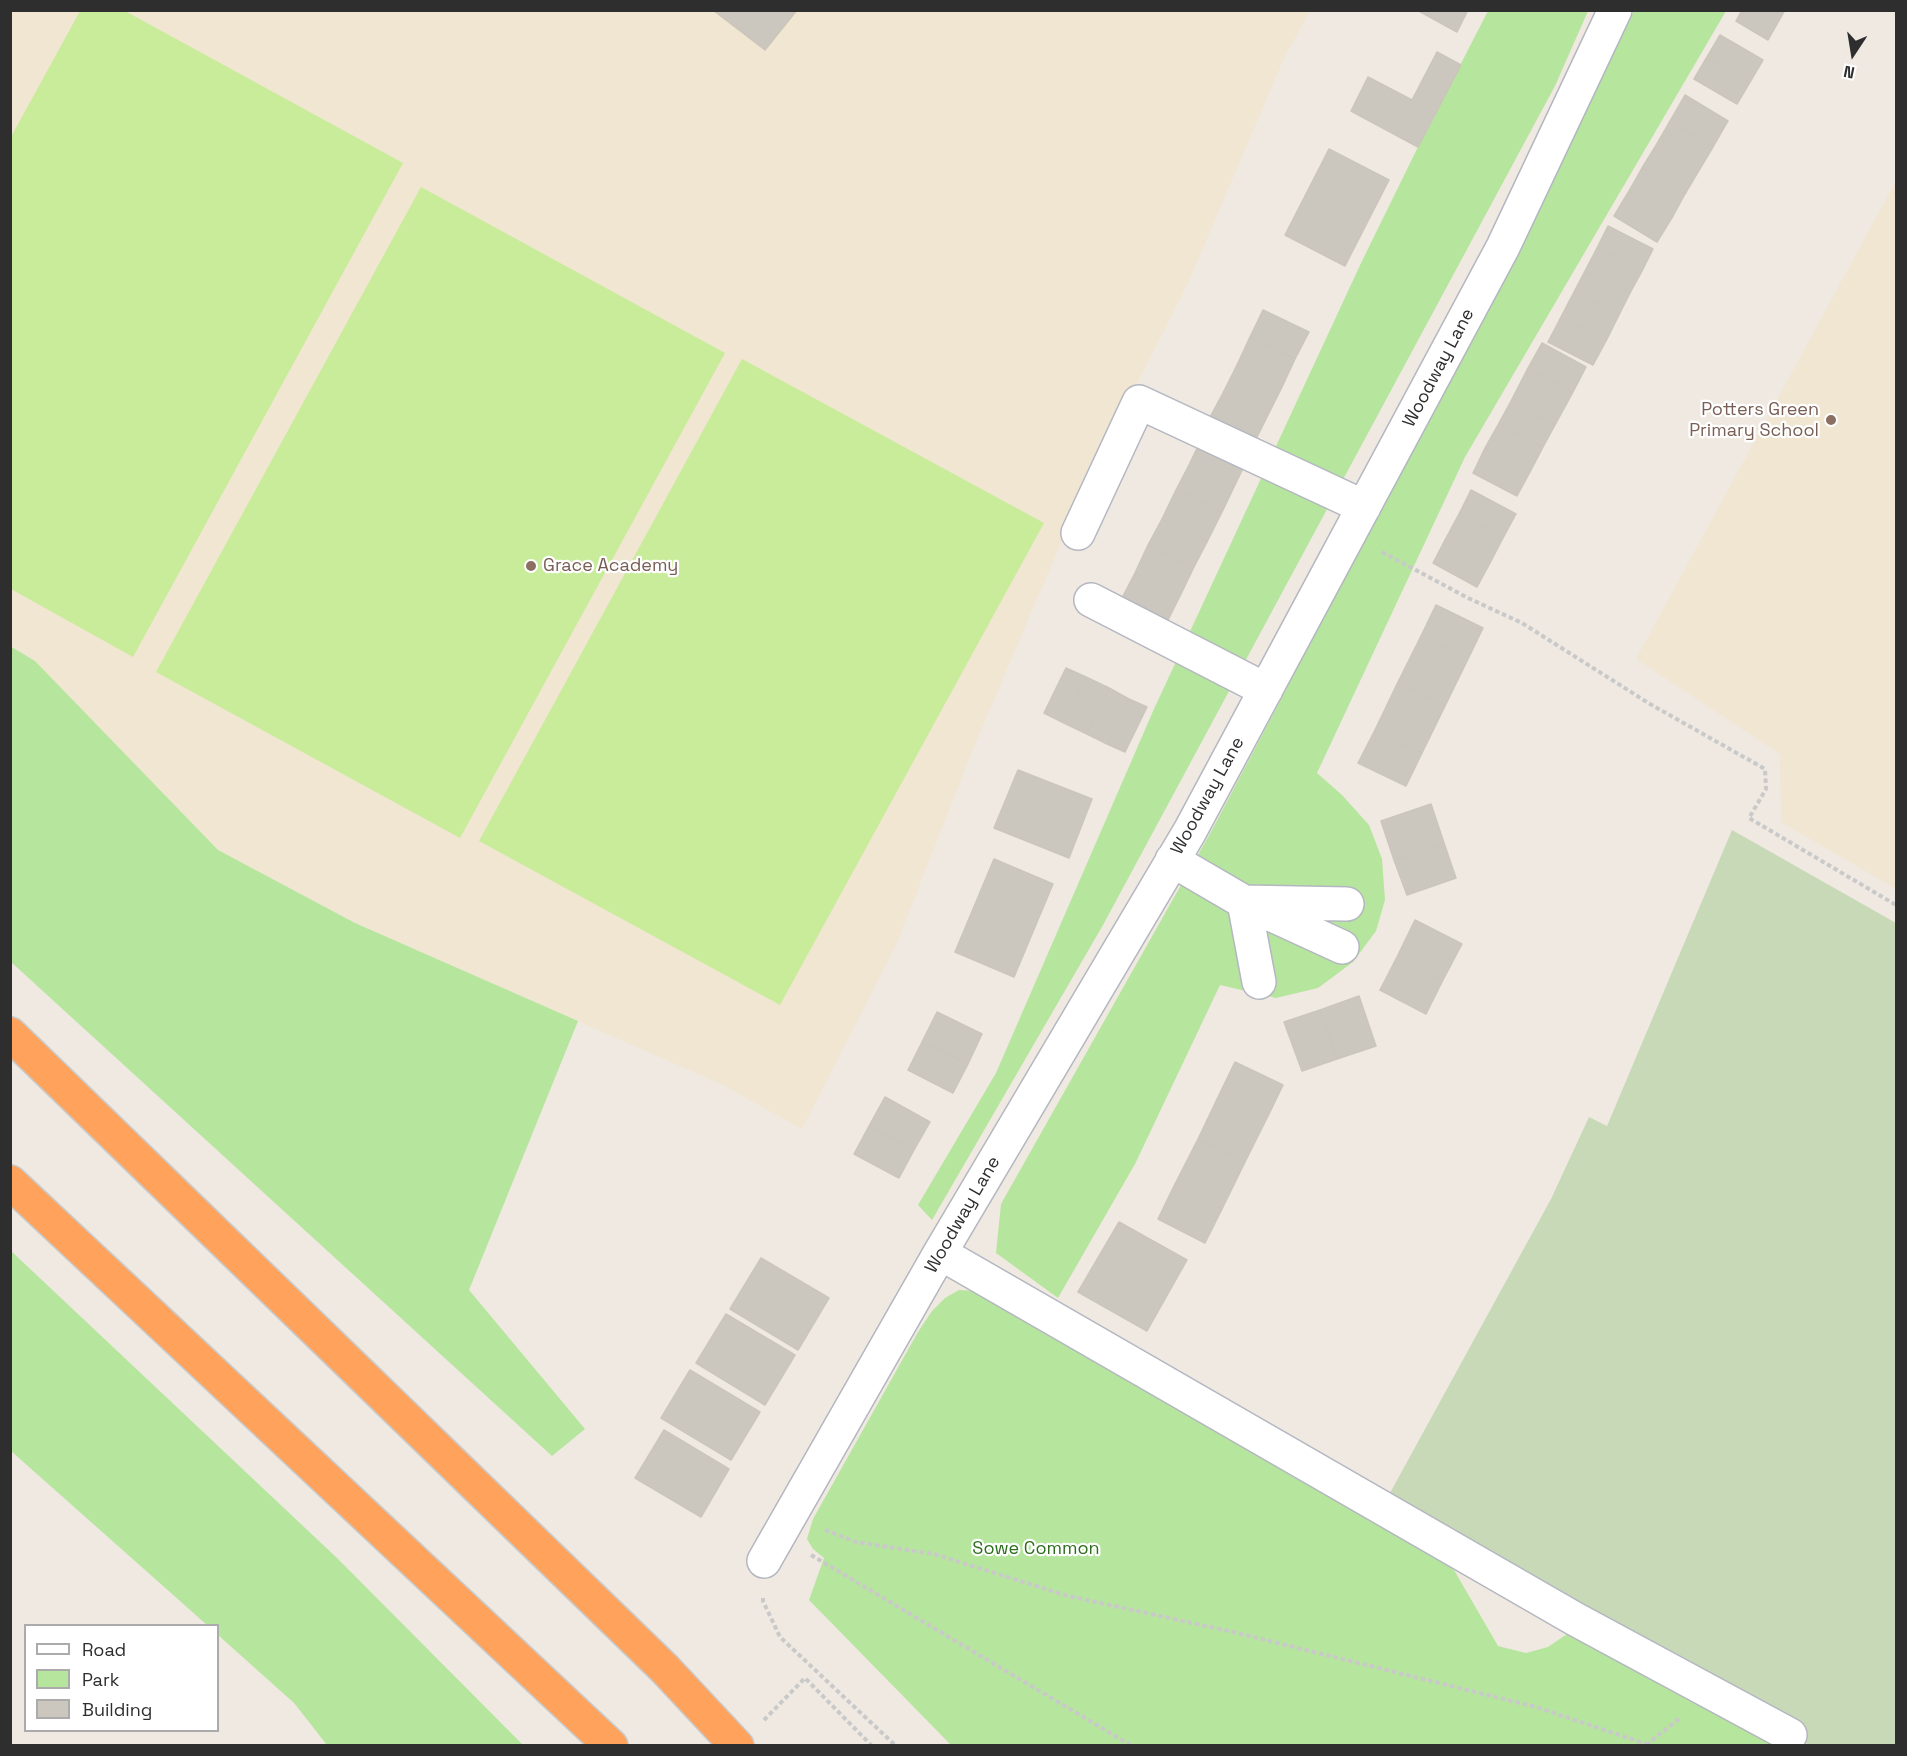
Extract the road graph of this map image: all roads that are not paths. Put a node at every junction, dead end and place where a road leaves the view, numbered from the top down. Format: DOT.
graph roads {
  1 [pos="1615,10"];
  2 [pos="1357,521"];
  3 [pos="1077,533"];
  4 [pos="1091,600"];
  5 [pos="1266,690"];
  6 [pos="1172,860"];
  7 [pos="1244,902"];
  8 [pos="1347,904"];
  9 [pos="1342,946"];
  10 [pos="1259,982"];
  11 [pos="10,1034"];
  12 [pos="10,1182"];
  13 [pos="940,1253"];
  14 [pos="778,1538"];
  15 [pos="1790,1735"];
  16 [pos="611,1746"];
  17 [pos="737,1746"];
  1 -- 2 [label="street, Woodway Lane"];
  2 -- 3 [label="street"];
  2 -- 5 [label="street, Woodway Lane"];
  4 -- 5 [label="street"];
  5 -- 6 [label="street, Woodway Lane"];
  6 -- 7 [label="street"];
  6 -- 13 [label="street, Woodway Lane"];
  7 -- 8 [label="street"];
  7 -- 9 [label="street"];
  7 -- 10 [label="street"];
  11 -- 17 [label="highway"];
  12 -- 16 [label="highway"];
  13 -- 14 [label="street, Woodway Lane"];
  13 -- 15 [label="street"];
}
